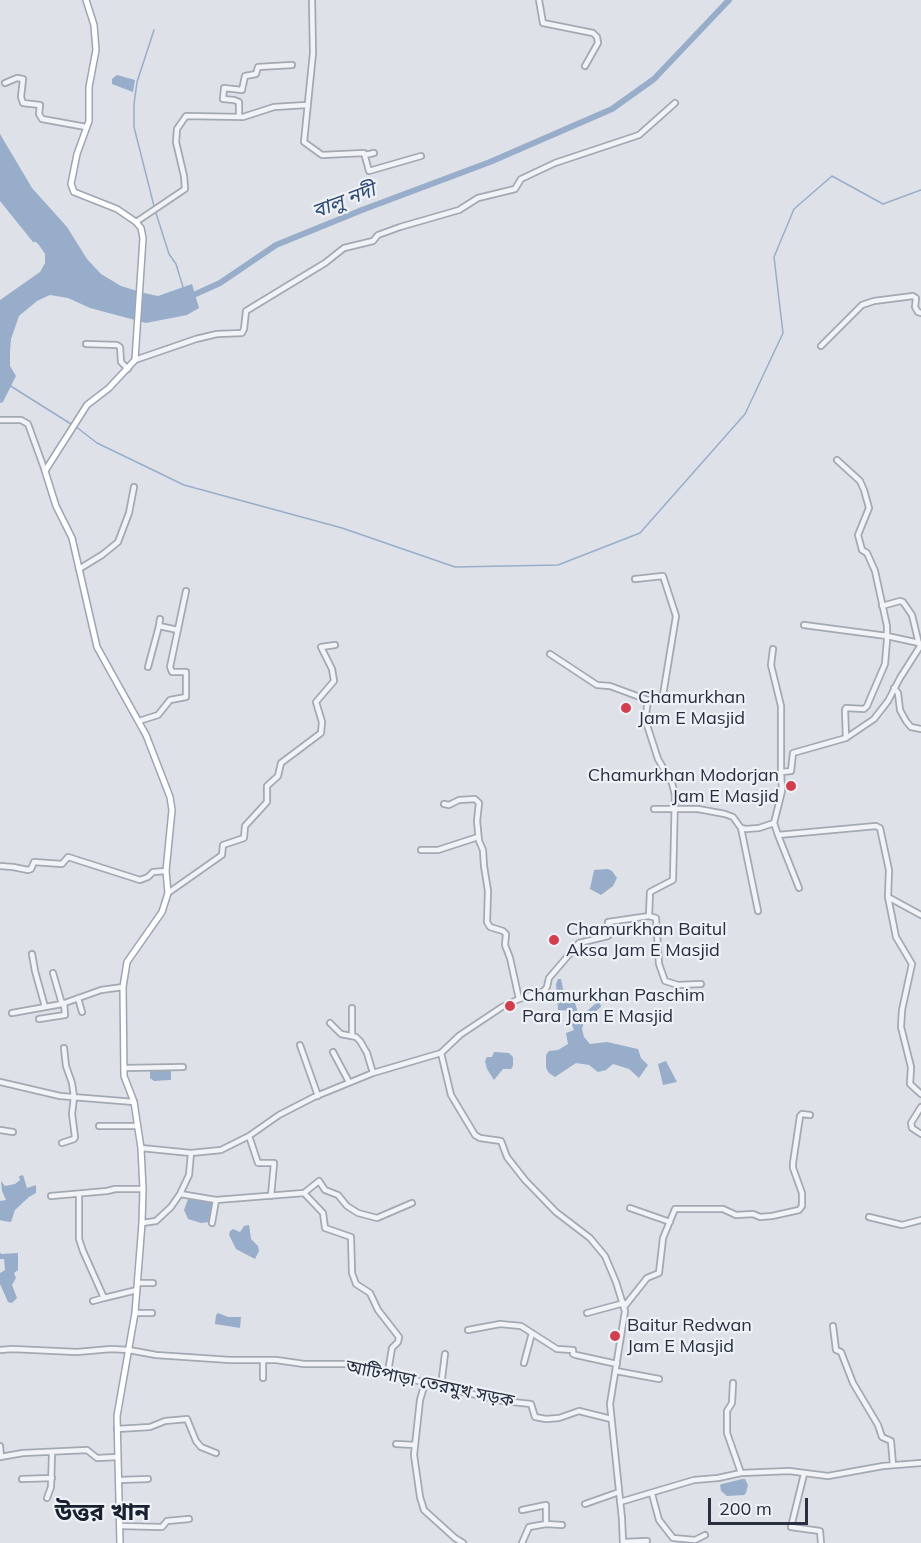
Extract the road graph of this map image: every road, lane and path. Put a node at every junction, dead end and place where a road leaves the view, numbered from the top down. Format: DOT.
graph roads {
  1 [pos="86,0"];
  2 [pos="312,0"];
  3 [pos="539,0"];
  4 [pos="292,65"];
  5 [pos="585,66"];
  6 [pos="5,83"];
  7 [pos="675,103"];
  8 [pos="306,105"];
  9 [pos="239,116"];
  10 [pos="86,127"];
  11 [pos="374,153"];
  12 [pos="365,155"];
  13 [pos="421,156"];
  14 [pos="136,222"];
  15 [pos="921,313"];
  16 [pos="86,344"];
  17 [pos="821,346"];
  18 [pos="135,360"];
  19 [pos="128,369"];
  20 [pos="0,420"];
  21 [pos="837,460"];
  22 [pos="45,471"];
  23 [pos="134,488"];
  24 [pos="79,569"];
  25 [pos="635,579"];
  26 [pos="186,591"];
  27 [pos="882,606"];
  28 [pos="160,618"];
  29 [pos="804,625"];
  30 [pos="159,626"];
  31 [pos="178,630"];
  32 [pos="887,636"];
  33 [pos="335,645"];
  34 [pos="920,645"];
  35 [pos="773,649"];
  36 [pos="550,654"];
  37 [pos="148,667"];
  38 [pos="894,688"];
  39 [pos="648,700"];
  40 [pos="139,721"];
  41 [pos="921,729"];
  42 [pos="846,738"];
  43 [pos="781,772"];
  44 [pos="444,804"];
  45 [pos="654,809"];
  46 [pos="674,809"];
  47 [pos="774,823"];
  48 [pos="741,828"];
  49 [pos="778,835"];
  50 [pos="478,837"];
  51 [pos="421,850"];
  52 [pos="0,866"];
  53 [pos="166,871"];
  54 [pos="799,888"];
  55 [pos="168,893"];
  56 [pos="888,897"];
  57 [pos="758,911"];
  58 [pos="921,915"];
  59 [pos="649,916"];
  60 [pos="32,954"];
  61 [pos="53,973"];
  62 [pos="701,984"];
  63 [pos="123,987"];
  64 [pos="78,999"];
  65 [pos="519,999"];
  66 [pos="63,1003"];
  67 [pos="45,1007"];
  68 [pos="352,1008"];
  69 [pos="82,1012"];
  70 [pos="12,1013"];
  71 [pos="39,1019"];
  72 [pos="330,1023"];
  73 [pos="352,1036"];
  74 [pos="300,1045"];
  75 [pos="64,1048"];
  76 [pos="333,1052"];
  77 [pos="441,1053"];
  78 [pos="183,1067"];
  79 [pos="124,1068"];
  80 [pos="373,1073"];
  81 [pos="0,1082"];
  82 [pos="349,1082"];
  83 [pos="921,1094"];
  84 [pos="318,1096"];
  85 [pos="74,1097"];
  86 [pos="134,1102"];
  87 [pos="921,1107"];
  88 [pos="810,1115"];
  89 [pos="99,1126"];
  90 [pos="136,1126"];
  91 [pos="0,1130"];
  92 [pos="13,1132"];
  93 [pos="921,1134"];
  94 [pos="249,1136"];
  95 [pos="62,1143"];
  96 [pos="141,1149"];
  97 [pos="191,1153"];
  98 [pos="143,1189"];
  99 [pos="304,1192"];
  100 [pos="79,1194"];
  101 [pos="180,1194"];
  102 [pos="51,1196"];
  103 [pos="271,1196"];
  104 [pos="216,1200"];
  105 [pos="412,1203"];
  106 [pos="630,1208"];
  107 [pos="869,1218"];
  108 [pos="921,1220"];
  109 [pos="670,1222"];
  110 [pos="142,1223"];
  111 [pos="212,1223"];
  112 [pos="153,1283"];
  113 [pos="138,1287"];
  114 [pos="104,1298"];
  115 [pos="93,1301"];
  116 [pos="624,1305"];
  117 [pos="135,1313"];
  118 [pos="152,1313"];
  119 [pos="587,1313"];
  120 [pos="833,1326"];
  121 [pos="468,1330"];
  122 [pos="532,1333"];
  123 [pos="0,1350"];
  124 [pos="129,1350"];
  125 [pos="445,1354"];
  126 [pos="263,1361"];
  127 [pos="524,1363"];
  128 [pos="617,1364"];
  129 [pos="616,1371"];
  130 [pos="388,1372"];
  131 [pos="262,1378"];
  132 [pos="659,1379"];
  133 [pos="425,1383"];
  134 [pos="733,1383"];
  135 [pos="441,1386"];
  136 [pos="610,1419"];
  137 [pos="117,1429"];
  138 [pos="396,1444"];
  139 [pos="415,1445"];
  140 [pos="0,1446"];
  141 [pos="52,1453"];
  142 [pos="216,1453"];
  143 [pos="0,1457"];
  144 [pos="118,1457"];
  145 [pos="921,1463"];
  146 [pos="893,1465"];
  147 [pos="741,1473"];
  148 [pos="804,1473"];
  149 [pos="52,1478"];
  150 [pos="22,1479"];
  151 [pos="148,1479"];
  152 [pos="119,1480"];
  153 [pos="619,1492"];
  154 [pos="652,1494"];
  155 [pos="47,1498"];
  156 [pos="620,1502"];
  157 [pos="585,1504"];
  158 [pos="522,1510"];
  159 [pos="189,1519"];
  160 [pos="546,1524"];
  161 [pos="562,1525"];
  162 [pos="120,1526"];
  163 [pos="705,1535"];
  164 [pos="647,1541"];
  165 [pos="120,1543"];
  166 [pos="463,1543"];
  167 [pos="522,1543"];
  168 [pos="623,1543"];
  169 [pos="821,1543"];
  1 -- 10 [label="main road"];
  2 -- 8 [label="street"];
  3 -- 5 [label="street"];
  4 -- 9 [label="street"];
  6 -- 10 [label="street"];
  7 -- 18 [label="street"];
  8 -- 9 [label="street"];
  8 -- 12 [label="street"];
  9 -- 14 [label="street"];
  10 -- 14 [label="main road"];
  11 -- 12 [label="street"];
  12 -- 13 [label="street"];
  14 -- 18 [label="main road"];
  15 -- 17 [label="street"];
  16 -- 19 [label="street"];
  18 -- 19 [label="main road"];
  19 -- 22 [label="main road"];
  20 -- 22 [label="street"];
  21 -- 27 [label="street"];
  22 -- 24 [label="main road"];
  23 -- 24 [label="street"];
  24 -- 40 [label="main road"];
  25 -- 39 [label="street"];
  26 -- 31 [label="street"];
  27 -- 32 [label="street"];
  27 -- 34 [label="street"];
  28 -- 30 [label="street"];
  29 -- 32 [label="street"];
  30 -- 31 [label="street"];
  30 -- 37 [label="street"];
  31 -- 40 [label="street"];
  32 -- 34 [label="street"];
  32 -- 42 [label="street"];
  33 -- 55 [label="street"];
  34 -- 38 [label="street"];
  35 -- 43 [label="street"];
  36 -- 39 [label="street"];
  38 -- 41 [label="street"];
  38 -- 42 [label="street"];
  39 -- 46 [label="street"];
  40 -- 53 [label="main road"];
  42 -- 43 [label="street"];
  43 -- 47 [label="street"];
  44 -- 50 [label="street"];
  45 -- 46 [label="street"];
  46 -- 48 [label="street"];
  46 -- 59 [label="street"];
  47 -- 48 [label="street"];
  47 -- 49 [label="street"];
  48 -- 57 [label="street"];
  49 -- 54 [label="street"];
  49 -- 56 [label="street"];
  50 -- 51 [label="street"];
  50 -- 65 [label="street"];
  52 -- 53 [label="street"];
  53 -- 55 [label="main road"];
  55 -- 63 [label="main road"];
  56 -- 58 [label="street"];
  56 -- 83 [label="street"];
  59 -- 62 [label="street"];
  59 -- 65 [label="street"];
  60 -- 67 [label="street"];
  61 -- 66 [label="street"];
  63 -- 64 [label="street"];
  63 -- 79 [label="main road"];
  64 -- 66 [label="street"];
  64 -- 69 [label="street"];
  65 -- 77 [label="street"];
  66 -- 67 [label="street"];
  66 -- 71 [label="street"];
  67 -- 70 [label="street"];
  68 -- 73 [label="street"];
  72 -- 73 [label="street"];
  73 -- 80 [label="street"];
  74 -- 84 [label="street"];
  75 -- 85 [label="street"];
  76 -- 82 [label="street"];
  77 -- 80 [label="street"];
  77 -- 116 [label="street"];
  78 -- 79 [label="street"];
  79 -- 86 [label="main road"];
  80 -- 82 [label="street"];
  81 -- 85 [label="street"];
  82 -- 84 [label="street"];
  84 -- 94 [label="street"];
  85 -- 86 [label="street"];
  85 -- 95 [label="street"];
  86 -- 90 [label="main road"];
  87 -- 93 [label="street"];
  88 -- 109 [label="street"];
  89 -- 90 [label="street"];
  90 -- 96 [label="main road"];
  91 -- 92 [label="street"];
  94 -- 97 [label="street"];
  94 -- 103 [label="street"];
  96 -- 97 [label="street"];
  96 -- 98 [label="main road"];
  97 -- 101 [label="street"];
  98 -- 100 [label="street"];
  98 -- 110 [label="main road"];
  99 -- 103 [label="street"];
  99 -- 105 [label="street"];
  99 -- 130 [label="street"];
  100 -- 102 [label="street"];
  100 -- 114 [label="street"];
  101 -- 104 [label="street"];
  101 -- 110 [label="street"];
  103 -- 104 [label="street"];
  104 -- 111 [label="street"];
  106 -- 109 [label="street"];
  107 -- 108 [label="street"];
  109 -- 116 [label="street"];
  110 -- 113 [label="main road"];
  112 -- 113 [label="street"];
  113 -- 114 [label="street"];
  113 -- 117 [label="main road"];
  114 -- 115 [label="street"];
  116 -- 119 [label="street"];
  116 -- 128 [label="street"];
  117 -- 118 [label="street"];
  117 -- 124 [label="main road"];
  120 -- 146 [label="street"];
  121 -- 122 [label="street"];
  122 -- 127 [label="street"];
  122 -- 128 [label="street"];
  123 -- 124 [label="street, আটিপাড়া তেরমুখ সড়ক"];
  124 -- 126 [label="street, আটিপাড়া তেরমুখ সড়ক"];
  124 -- 137 [label="main road"];
  125 -- 135 [label="street"];
  126 -- 130 [label="street, আটিপাড়া তেরমুখ সড়ক"];
  126 -- 131 [label="street"];
  128 -- 129 [label="street"];
  129 -- 132 [label="street"];
  129 -- 136 [label="street"];
  130 -- 133 [label="street, আটিপাড়া তেরমুখ সড়ক"];
  133 -- 135 [label="street, আটিপাড়া তেরমুখ সড়ক"];
  133 -- 139 [label="street"];
  134 -- 147 [label="street"];
  135 -- 136 [label="street, আটিপাড়া তেরমুখ সড়ক"];
  136 -- 153 [label="street"];
  137 -- 142 [label="street"];
  137 -- 144 [label="main road"];
  138 -- 139 [label="street"];
  139 -- 166 [label="street"];
  140 -- 143 [label="street"];
  141 -- 143 [label="street"];
  141 -- 144 [label="street"];
  141 -- 149 [label="street"];
  144 -- 152 [label="main road"];
  145 -- 146 [label="street"];
  146 -- 148 [label="street"];
  147 -- 148 [label="street"];
  147 -- 154 [label="street"];
  148 -- 169 [label="street"];
  149 -- 150 [label="street"];
  149 -- 155 [label="street"];
  151 -- 152 [label="street"];
  152 -- 162 [label="main road"];
  153 -- 156 [label="street"];
  153 -- 157 [label="street"];
  154 -- 156 [label="street"];
  154 -- 163 [label="street"];
  156 -- 168 [label="street"];
  158 -- 160 [label="street"];
  159 -- 162 [label="street"];
  160 -- 161 [label="street"];
  160 -- 167 [label="street"];
  162 -- 165 [label="main road"];
  164 -- 168 [label="street"];
}
